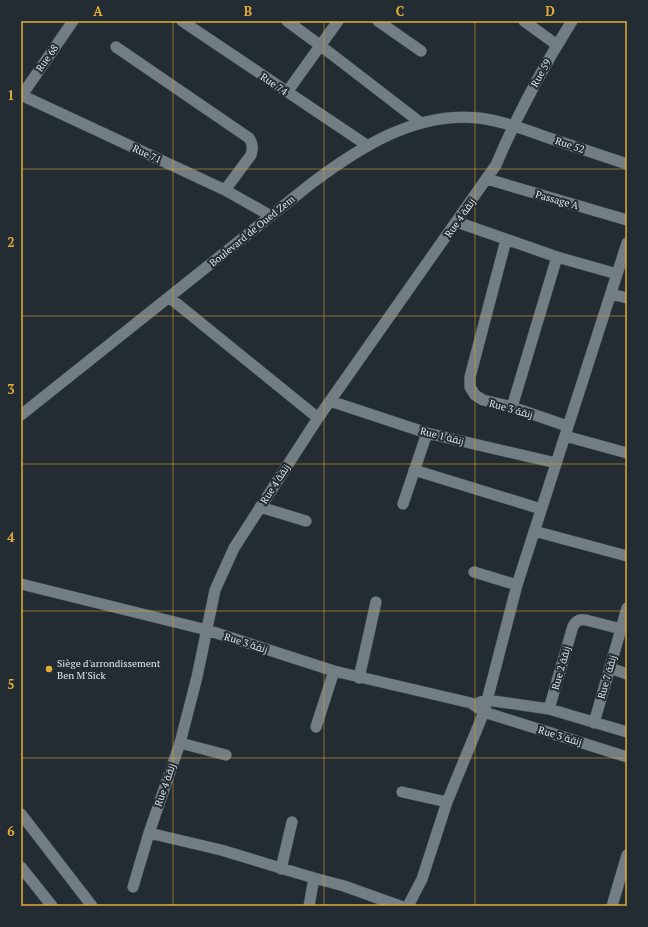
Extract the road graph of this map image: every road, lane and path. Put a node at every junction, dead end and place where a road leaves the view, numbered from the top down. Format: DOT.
graph roads {
  1 [pos="73,21"];
  2 [pos="182,21"];
  3 [pos="287,21"];
  4 [pos="338,21"];
  5 [pos="378,21"];
  6 [pos="524,21"];
  7 [pos="572,21"];
  8 [pos="557,45"];
  9 [pos="321,46"];
  10 [pos="116,47"];
  11 [pos="420,51"];
  12 [pos="287,92"];
  13 [pos="21,95"];
  14 [pos="421,123"];
  15 [pos="513,125"];
  16 [pos="368,146"];
  17 [pos="627,164"];
  18 [pos="487,179"];
  19 [pos="224,190"];
  20 [pos="271,216"];
  21 [pos="627,220"];
  22 [pos="457,222"];
  23 [pos="506,240"];
  24 [pos="627,243"];
  25 [pos="557,257"];
  26 [pos="617,274"];
  27 [pos="610,294"];
  28 [pos="170,298"];
  29 [pos="627,298"];
  30 [pos="330,401"];
  31 [pos="512,407"];
  32 [pos="21,415"];
  33 [pos="318,418"];
  34 [pos="566,431"];
  35 [pos="426,433"];
  36 [pos="627,452"];
  37 [pos="556,463"];
  38 [pos="414,470"];
  39 [pos="403,504"];
  40 [pos="260,507"];
  41 [pos="541,509"];
  42 [pos="306,521"];
  43 [pos="534,530"];
  44 [pos="627,556"];
  45 [pos="474,572"];
  46 [pos="21,584"];
  47 [pos="517,586"];
  48 [pos="376,602"];
  49 [pos="627,608"];
  50 [pos="623,626"];
  51 [pos="207,630"];
  52 [pos="610,668"];
  53 [pos="334,671"];
  54 [pos="627,674"];
  55 [pos="359,678"];
  56 [pos="487,700"];
  57 [pos="471,703"];
  58 [pos="549,709"];
  59 [pos="484,712"];
  60 [pos="594,723"];
  61 [pos="316,727"];
  62 [pos="627,732"];
  63 [pos="180,743"];
  64 [pos="226,755"];
  65 [pos="627,756"];
  66 [pos="402,792"];
  67 [pos="447,802"];
  68 [pos="21,814"];
  69 [pos="292,822"];
  70 [pos="149,833"];
  71 [pos="627,855"];
  72 [pos="21,867"];
  73 [pos="281,868"];
  74 [pos="314,878"];
  75 [pos="623,880"];
  76 [pos="133,887"];
  77 [pos="52,906"];
  78 [pos="92,906"];
  79 [pos="309,906"];
  80 [pos="400,906"];
  81 [pos="408,906"];
  82 [pos="612,906"];
  1 -- 13 [label="street, Rue 68"];
  2 -- 12 [label="street, Rue 74"];
  3 -- 9 [label="street"];
  4 -- 9 [label="street"];
  5 -- 11 [label="street"];
  6 -- 8 [label="street"];
  7 -- 8 [label="street, Rue 59"];
  8 -- 15 [label="street, Rue 59"];
  9 -- 12 [label="street"];
  9 -- 14 [label="street"];
  10 -- 19 [label="street"];
  12 -- 16 [label="street, Rue 74"];
  13 -- 19 [label="street, Rue 71"];
  14 -- 15 [label="street, Boulevard de Oued Zem"];
  14 -- 16 [label="street, Boulevard de Oued Zem"];
  15 -- 17 [label="street, Rue 52"];
  15 -- 18 [label="street, Rue 4 زنقة"];
  16 -- 20 [label="street, Boulevard de Oued Zem"];
  18 -- 21 [label="street, Passage A"];
  18 -- 22 [label="street, Rue 4 زنقة"];
  19 -- 20 [label="street, Rue 71"];
  20 -- 28 [label="street, Boulevard de Oued Zem"];
  22 -- 23 [label="street"];
  22 -- 30 [label="street, Rue 4 زنقة"];
  23 -- 25 [label="street"];
  23 -- 31 [label="street, Rue 3 زنقة"];
  24 -- 26 [label="street"];
  25 -- 26 [label="street"];
  25 -- 31 [label="street"];
  26 -- 27 [label="street"];
  27 -- 29 [label="street"];
  27 -- 34 [label="street"];
  28 -- 32 [label="street, Boulevard de Oued Zem"];
  28 -- 33 [label="street"];
  30 -- 33 [label="street, Rue 4 زنقة"];
  30 -- 35 [label="street, Rue 1 زنقة"];
  31 -- 34 [label="street, Rue 3 زنقة"];
  33 -- 40 [label="street, Rue 4 زنقة"];
  34 -- 36 [label="street, Rue 3 زنقة"];
  34 -- 37 [label="street"];
  35 -- 37 [label="street, Rue 1 زنقة"];
  35 -- 38 [label="street"];
  37 -- 41 [label="street"];
  38 -- 39 [label="street"];
  38 -- 41 [label="street"];
  40 -- 42 [label="street"];
  40 -- 51 [label="street, Rue 4 زنقة"];
  41 -- 43 [label="street"];
  43 -- 44 [label="street"];
  43 -- 47 [label="street"];
  45 -- 47 [label="street"];
  46 -- 51 [label="street, Rue 3 زنقة"];
  47 -- 56 [label="street"];
  48 -- 55 [label="street"];
  49 -- 50 [label="street, Rue 7 زنقة"];
  50 -- 52 [label="street, Rue 7 زنقة"];
  50 -- 58 [label="street, Rue 2 زنقة"];
  51 -- 53 [label="street, Rue 3 زنقة"];
  51 -- 63 [label="street, Rue 4 زنقة"];
  52 -- 54 [label="street"];
  52 -- 60 [label="street, Rue 7 زنقة"];
  53 -- 55 [label="street, Rue 3 زنقة"];
  53 -- 61 [label="street"];
  55 -- 57 [label="street, Rue 3 زنقة"];
  56 -- 57 [label="street, Rue 3 زنقة"];
  56 -- 58 [label="street, Rue 3 زنقة"];
  56 -- 59 [label="street"];
  57 -- 59 [label="street, Rue 3 زنقة"];
  58 -- 60 [label="street, Rue 3 زنقة"];
  59 -- 65 [label="street, Rue 3 زنقة"];
  59 -- 67 [label="street"];
  60 -- 62 [label="street, Rue 3 زنقة"];
  63 -- 64 [label="street"];
  63 -- 70 [label="street, Rue 4 زنقة"];
  66 -- 67 [label="street"];
  67 -- 81 [label="street"];
  68 -- 78 [label="street"];
  69 -- 73 [label="street"];
  70 -- 73 [label="street"];
  70 -- 76 [label="street, Rue 4 زنقة"];
  71 -- 75 [label="street"];
  72 -- 77 [label="street"];
  73 -- 74 [label="street"];
  74 -- 79 [label="street"];
  74 -- 80 [label="street"];
  75 -- 82 [label="street"];
}
